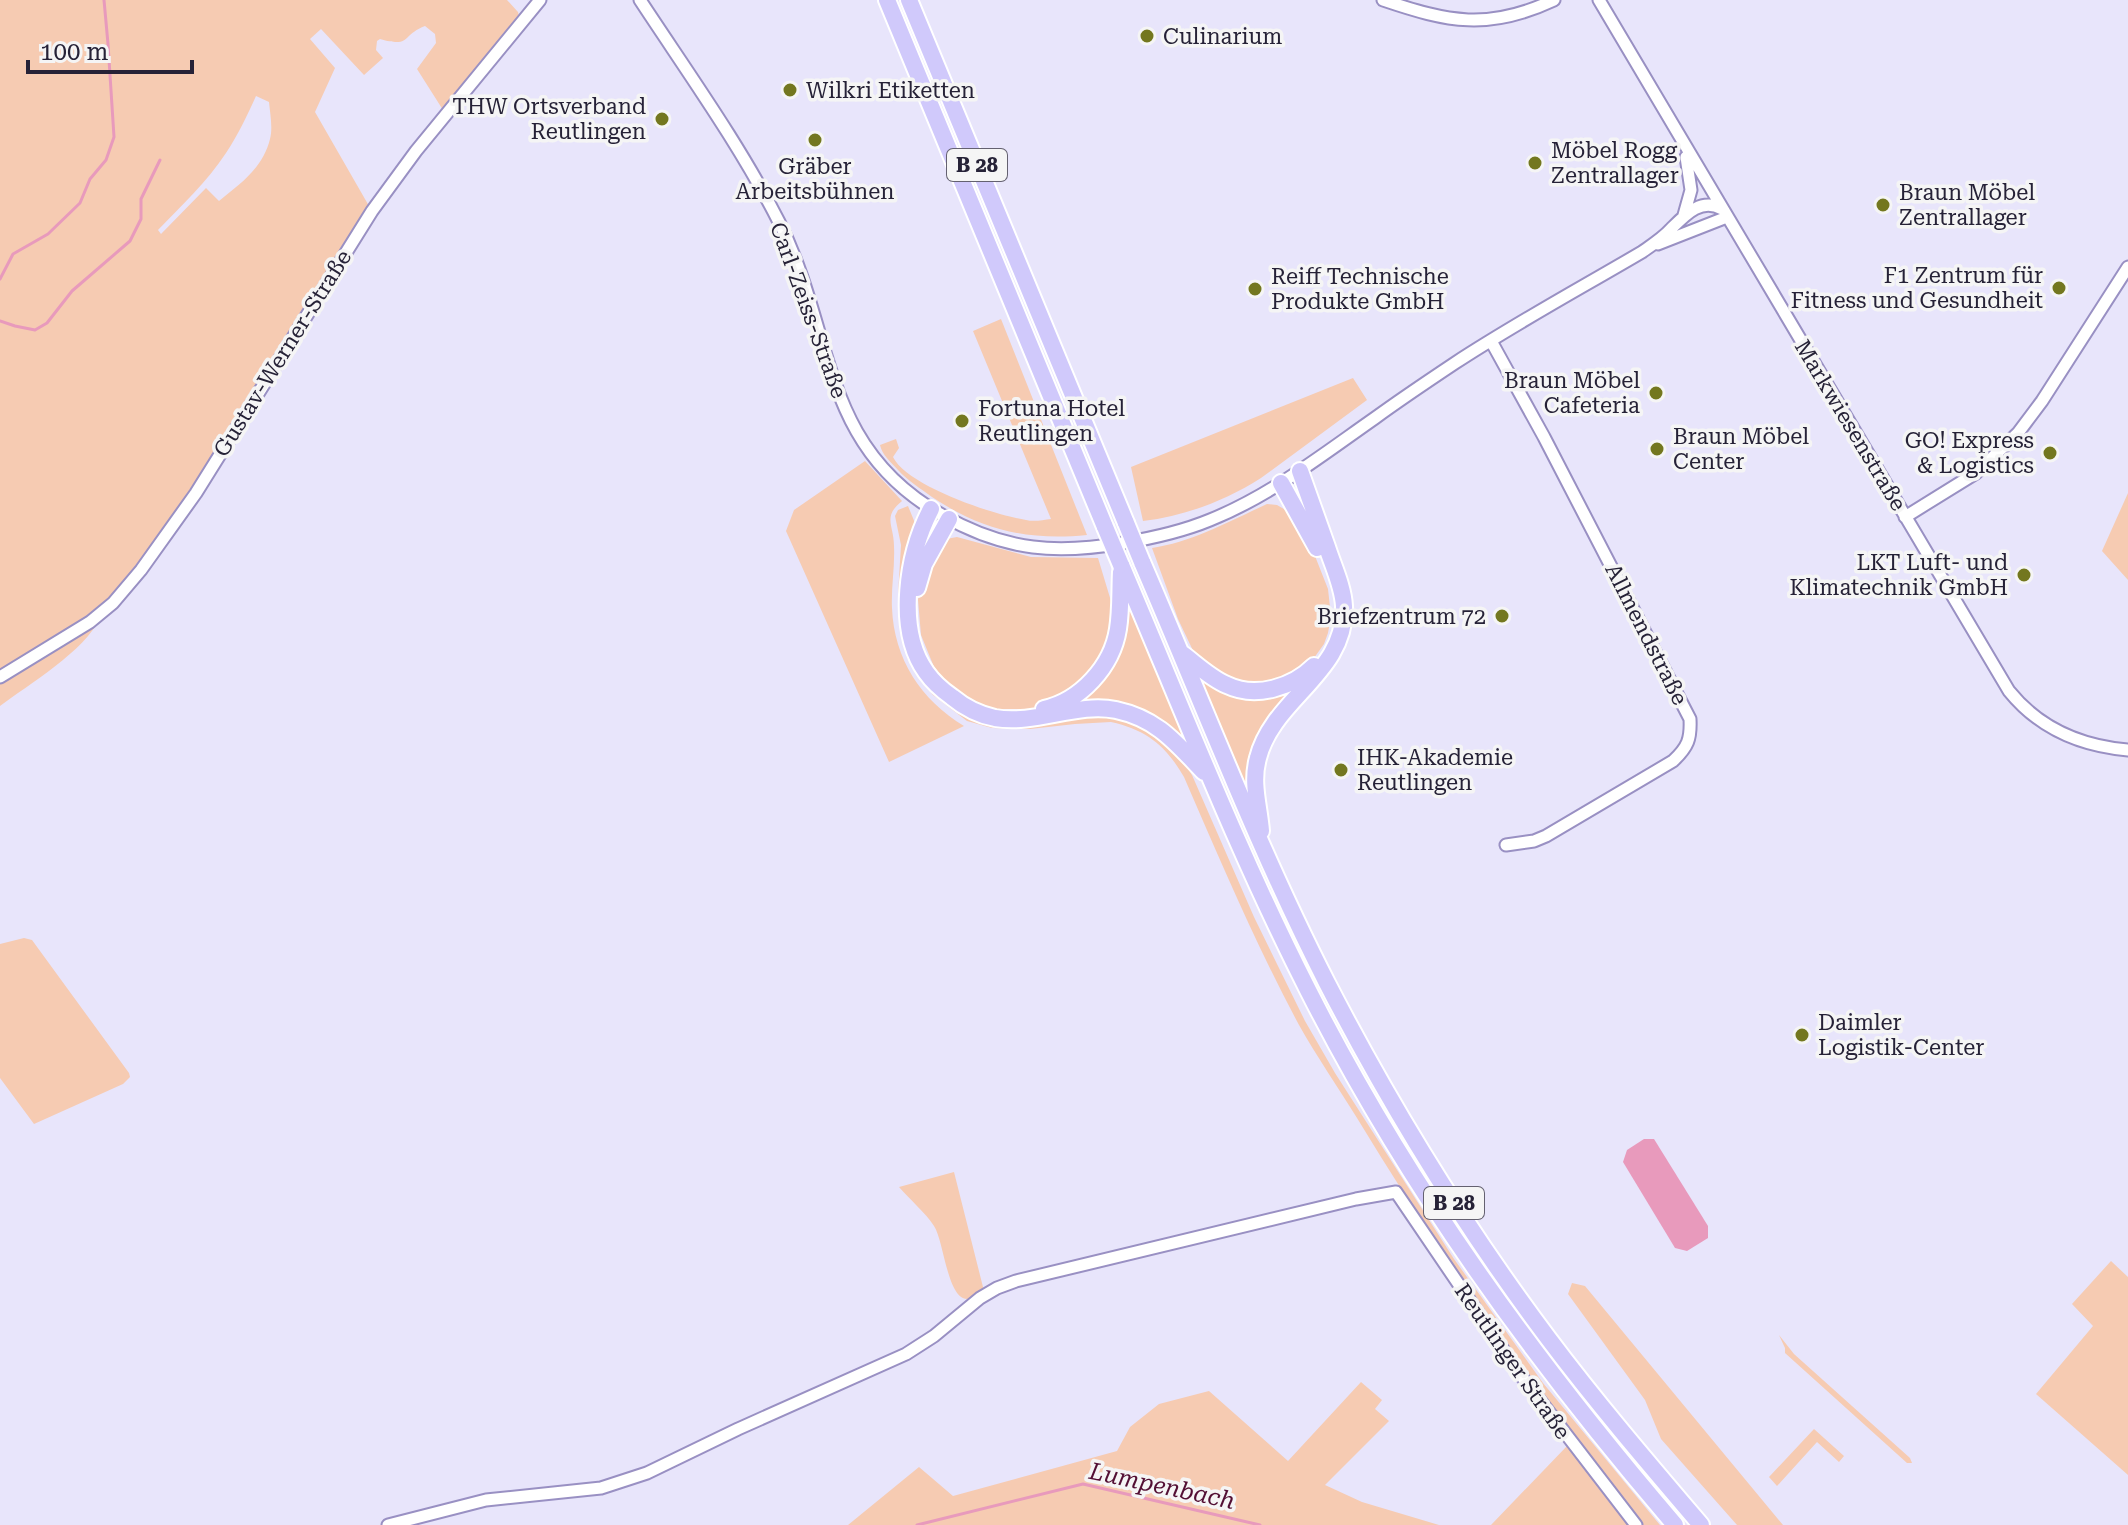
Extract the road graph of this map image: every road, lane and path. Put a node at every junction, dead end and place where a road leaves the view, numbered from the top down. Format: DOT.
graph roads {
  1 [pos="540,0"];
  2 [pos="640,0"];
  3 [pos="887,0"];
  4 [pos="909,0"];
  5 [pos="1383,0"];
  6 [pos="1554,0"];
  7 [pos="1599,0"];
  8 [pos="1686,148"];
  9 [pos="1724,213"];
  10 [pos="1684,215"];
  11 [pos="1646,249"];
  12 [pos="2128,267"];
  13 [pos="1491,341"];
  14 [pos="1300,471"];
  15 [pos="1281,483"];
  16 [pos="931,509"];
  17 [pos="1905,517"];
  18 [pos="949,519"];
  19 [pos="1122,566"];
  20 [pos="1180,652"];
  21 [pos="0,677"];
  22 [pos="2128,750"];
  23 [pos="1211,779"];
  24 [pos="1262,845"];
  25 [pos="1506,845"];
  26 [pos="388,1525"];
  27 [pos="1636,1525"];
  28 [pos="1675,1525"];
  29 [pos="1701,1525"];
  1 -- 21 [label="street, Gustav-Werner-Straße"];
  2 -- 16 [label="street, Carl-Zeiss-Straße"];
  3 -- 19 [label="highway, B 28, bridge"];
  4 -- 20 [label="highway, B 28, bridge"];
  5 -- 6 [label="street"];
  7 -- 8 [label="street, Markwiesenstraße"];
  8 -- 9 [label="street, Markwiesenstraße"];
  8 -- 10 [label="street"];
  9 -- 10 [label="street"];
  9 -- 11 [label="street"];
  9 -- 17 [label="street, Markwiesenstraße"];
  10 -- 11 [label="street"];
  11 -- 13 [label="street"];
  12 -- 17 [label="street"];
  13 -- 14 [label="street"];
  13 -- 25 [label="street, Allmendstraße"];
  14 -- 15 [label="street"];
  14 -- 24 [label="highway"];
  15 -- 18 [label="street"];
  15 -- 20 [label="highway"];
  16 -- 18 [label="street, Carl-Zeiss-Straße"];
  16 -- 23 [label="highway"];
  17 -- 22 [label="street, Markwiesenstraße"];
  18 -- 19 [label="highway"];
  19 -- 23 [label="highway, B 28"];
  20 -- 24 [label="highway, B 28"];
  23 -- 28 [label="highway, B 28"];
  24 -- 29 [label="highway, B 28"];
  26 -- 27 [label="street, Reutlinger Straße"];
}
